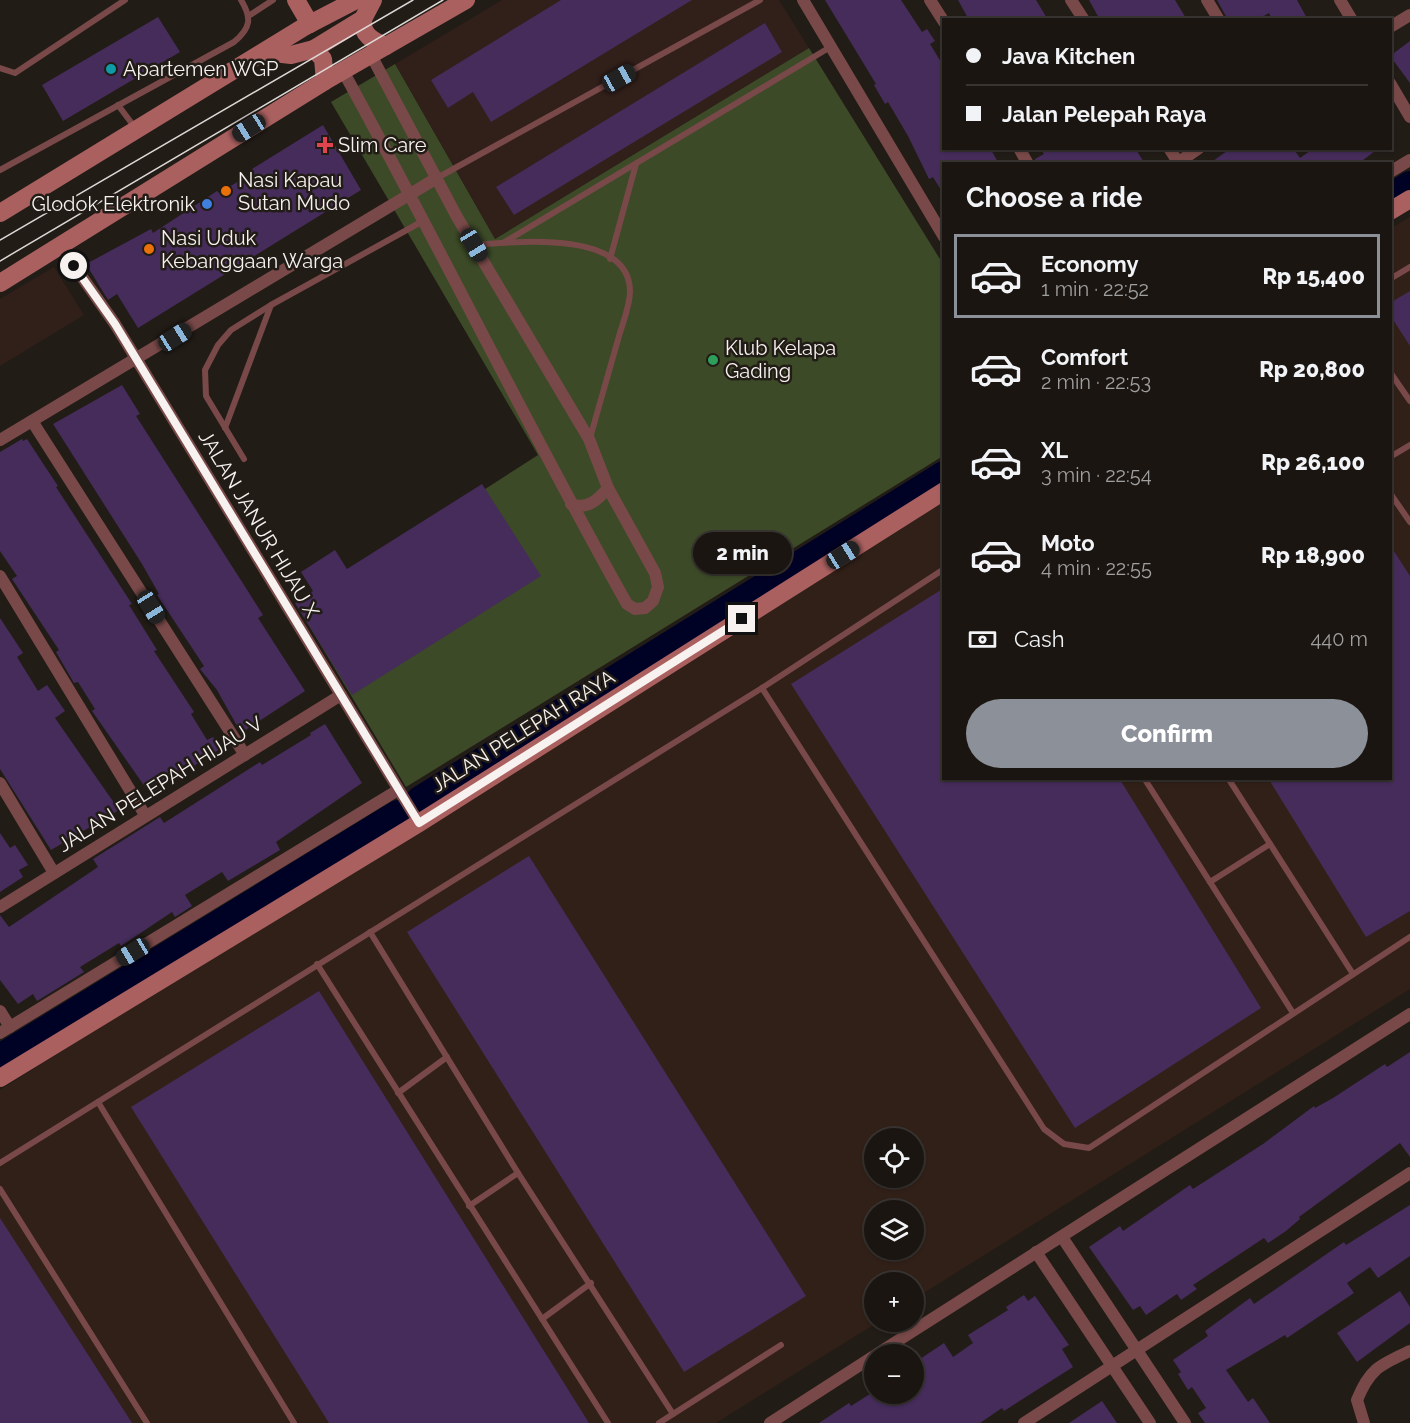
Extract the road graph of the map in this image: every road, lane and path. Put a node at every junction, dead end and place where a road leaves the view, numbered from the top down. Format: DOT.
graph roads {
  1 [pos="126,0"];
  2 [pos="242,0"];
  3 [pos="273,0"];
  4 [pos="296,0"];
  5 [pos="373,0"];
  6 [pos="466,0"];
  7 [pos="760,0"];
  8 [pos="803,0"];
  9 [pos="930,0"];
  10 [pos="1071,0"];
  11 [pos="1207,0"];
  12 [pos="1340,0"];
  13 [pos="352,1"];
  14 [pos="250,15"];
  15 [pos="1410,15"];
  16 [pos="1083,18"];
  17 [pos="1218,18"];
  18 [pos="1351,18"];
  19 [pos="363,19"];
  20 [pos="942,19"];
  21 [pos="310,24"];
  22 [pos="1392,26"];
  23 [pos="832,45"];
  24 [pos="314,49"];
  25 [pos="378,50"];
  26 [pos="265,52"];
  27 [pos="0,68"];
  28 [pos="343,71"];
  29 [pos="325,81"];
  30 [pos="1392,86"];
  31 [pos="118,105"];
  32 [pos="1410,117"];
  33 [pos="136,130"];
  34 [pos="1196,150"];
  35 [pos="1410,160"];
  36 [pos="1178,162"];
  37 [pos="637,164"];
  38 [pos="0,170"];
  39 [pos="1392,171"];
  40 [pos="437,178"];
  41 [pos="410,193"];
  42 [pos="1410,199"];
  43 [pos="1392,211"];
  44 [pos="0,213"];
  45 [pos="423,220"];
  46 [pos="942,234"];
  47 [pos="503,243"];
  48 [pos="474,245"];
  49 [pos="61,247"];
  50 [pos="610,259"];
  51 [pos="1410,267"];
  52 [pos="1392,278"];
  53 [pos="0,284"];
  54 [pos="271,305"];
  55 [pos="136,361"];
  56 [pos="1392,375"];
  57 [pos="1410,401"];
  58 [pos="32,421"];
  59 [pos="225,428"];
  60 [pos="589,439"];
  61 [pos="0,440"];
  62 [pos="1410,445"];
  63 [pos="1392,456"];
  64 [pos="244,459"];
  65 [pos="608,488"];
  66 [pos="942,492"];
  67 [pos="1392,496"];
  68 [pos="571,504"];
  69 [pos="1410,522"];
  70 [pos="942,570"];
  71 [pos="0,576"];
  72 [pos="762,688"];
  73 [pos="341,695"];
  74 [pos="245,755"];
  75 [pos="1145,780"];
  76 [pos="1229,780"];
  77 [pos="0,783"];
  78 [pos="402,797"];
  79 [pos="145,814"];
  80 [pos="419,823"];
  81 [pos="1270,844"];
  82 [pos="54,873"];
  83 [pos="1210,882"];
  84 [pos="0,907"];
  85 [pos="370,932"];
  86 [pos="1410,937"];
  87 [pos="317,964"];
  88 [pos="1353,974"];
  89 [pos="0,1011"];
  90 [pos="1293,1013"];
  91 [pos="1410,1014"];
  92 [pos="5,1030"];
  93 [pos="447,1057"];
  94 [pos="0,1078"];
  95 [pos="398,1093"];
  96 [pos="98,1102"];
  97 [pos="0,1163"];
  98 [pos="518,1173"];
  99 [pos="1410,1173"];
  100 [pos="0,1189"];
  101 [pos="470,1206"];
  102 [pos="1062,1237"];
  103 [pos="1036,1252"];
  104 [pos="591,1283"];
  105 [pos="542,1319"];
  106 [pos="893,1344"];
  107 [pos="781,1345"];
  108 [pos="1136,1351"];
  109 [pos="1410,1352"];
  110 [pos="864,1363"];
  111 [pos="1113,1364"];
  112 [pos="673,1414"];
  113 [pos="147,1423"];
  114 [pos="294,1423"];
  115 [pos="608,1423"];
  116 [pos="659,1423"];
  117 [pos="770,1423"];
  118 [pos="1024,1423"];
  119 [pos="1150,1423"];
  120 [pos="1185,1423"];
  121 [pos="1364,1423"];
  1 -- 27 [label="lane"];
  2 -- 14 [label="lane"];
  3 -- 14 [label="lane"];
  4 -- 21 [label="main road"];
  5 -- 19 [label="main road"];
  6 -- 25 [label="main road"];
  7 -- 40 [label="lane"];
  8 -- 23 [label="street"];
  9 -- 20 [label="street"];
  10 -- 16 [label="street"];
  11 -- 17 [label="street"];
  12 -- 18 [label="street"];
  13 -- 21 [label="main road"];
  14 -- 31 [label="lane"];
  15 -- 22 [label="street"];
  19 -- 24 [label="main road"];
  19 -- 25 [label="main road"];
  21 -- 26 [label="main road"];
  23 -- 37 [label="lane"];
  23 -- 46 [label="street"];
  24 -- 26 [label="main road"];
  24 -- 29 [label="main road"];
  25 -- 28 [label="main road"];
  25 -- 40 [label="street"];
  26 -- 33 [label="main road"];
  28 -- 29 [label="main road"];
  28 -- 41 [label="street"];
  29 -- 49 [label="main road"];
  30 -- 32 [label="street"];
  31 -- 33 [label="lane"];
  31 -- 38 [label="lane"];
  33 -- 44 [label="main road"];
  34 -- 36 [label="street"];
  35 -- 39 [label="street"];
  37 -- 47 [label="lane"];
  37 -- 50 [label="lane"];
  40 -- 41 [label="street"];
  40 -- 48 [label="street"];
  41 -- 45 [label="street"];
  41 -- 55 [label="street"];
  42 -- 43 [label="main road"];
  45 -- 54 [label="lane"];
  45 -- 68 [label="street"];
  47 -- 48 [label="lane"];
  47 -- 50 [label="lane"];
  48 -- 60 [label="street"];
  49 -- 53 [label="main road"];
  49 -- 55 [label="street, JALAN JANUR HIJAU X"];
  50 -- 60 [label="lane"];
  51 -- 52 [label="lane"];
  54 -- 59 [label="lane"];
  54 -- 59 [label="lane"];
  55 -- 58 [label="street"];
  55 -- 73 [label="street, JALAN JANUR HIJAU X"];
  56 -- 57 [label="lane"];
  58 -- 61 [label="street"];
  58 -- 74 [label="street"];
  59 -- 64 [label="lane"];
  60 -- 65 [label="street"];
  62 -- 63 [label="lane"];
  65 -- 68 [label="street"];
  65 -- 68 [label="street"];
  66 -- 80 [label="main road, JALAN PELEPAH RAYA"];
  67 -- 69 [label="lane"];
  70 -- 72 [label="lane"];
  71 -- 79 [label="street"];
  72 -- 85 [label="lane"];
  72 -- 90 [label="lane"];
  73 -- 74 [label="street, JALAN PELEPAH HIJAU V"];
  73 -- 78 [label="street, JALAN JANUR HIJAU X"];
  74 -- 79 [label="street, JALAN PELEPAH HIJAU V"];
  75 -- 83 [label="lane"];
  76 -- 81 [label="lane"];
  77 -- 82 [label="street"];
  78 -- 80 [label="street, JALAN JANUR HIJAU X"];
  78 -- 92 [label="street"];
  79 -- 82 [label="street, JALAN PELEPAH HIJAU V"];
  80 -- 94 [label="main road, JALAN PELEPAH RAYA"];
  81 -- 83 [label="lane"];
  81 -- 88 [label="lane"];
  82 -- 84 [label="street, JALAN PELEPAH HIJAU V"];
  83 -- 90 [label="lane"];
  85 -- 87 [label="lane"];
  85 -- 93 [label="lane"];
  86 -- 88 [label="lane"];
  87 -- 95 [label="lane"];
  87 -- 96 [label="lane"];
  88 -- 90 [label="lane"];
  89 -- 92 [label="street"];
  91 -- 102 [label="street"];
  93 -- 95 [label="lane"];
  93 -- 98 [label="lane"];
  95 -- 101 [label="lane"];
  96 -- 97 [label="lane"];
  96 -- 114 [label="lane"];
  98 -- 101 [label="lane"];
  98 -- 104 [label="lane"];
  99 -- 108 [label="street"];
  100 -- 113 [label="lane"];
  101 -- 105 [label="lane"];
  102 -- 103 [label="street"];
  102 -- 108 [label="street"];
  103 -- 106 [label="street"];
  103 -- 111 [label="street"];
  104 -- 105 [label="lane"];
  104 -- 112 [label="lane"];
  105 -- 115 [label="lane"];
  107 -- 112 [label="lane"];
  108 -- 111 [label="street"];
  108 -- 120 [label="street"];
  109 -- 121 [label="street"];
  110 -- 117 [label="street"];
  111 -- 118 [label="street"];
  111 -- 119 [label="street"];
  112 -- 116 [label="lane"];
}
